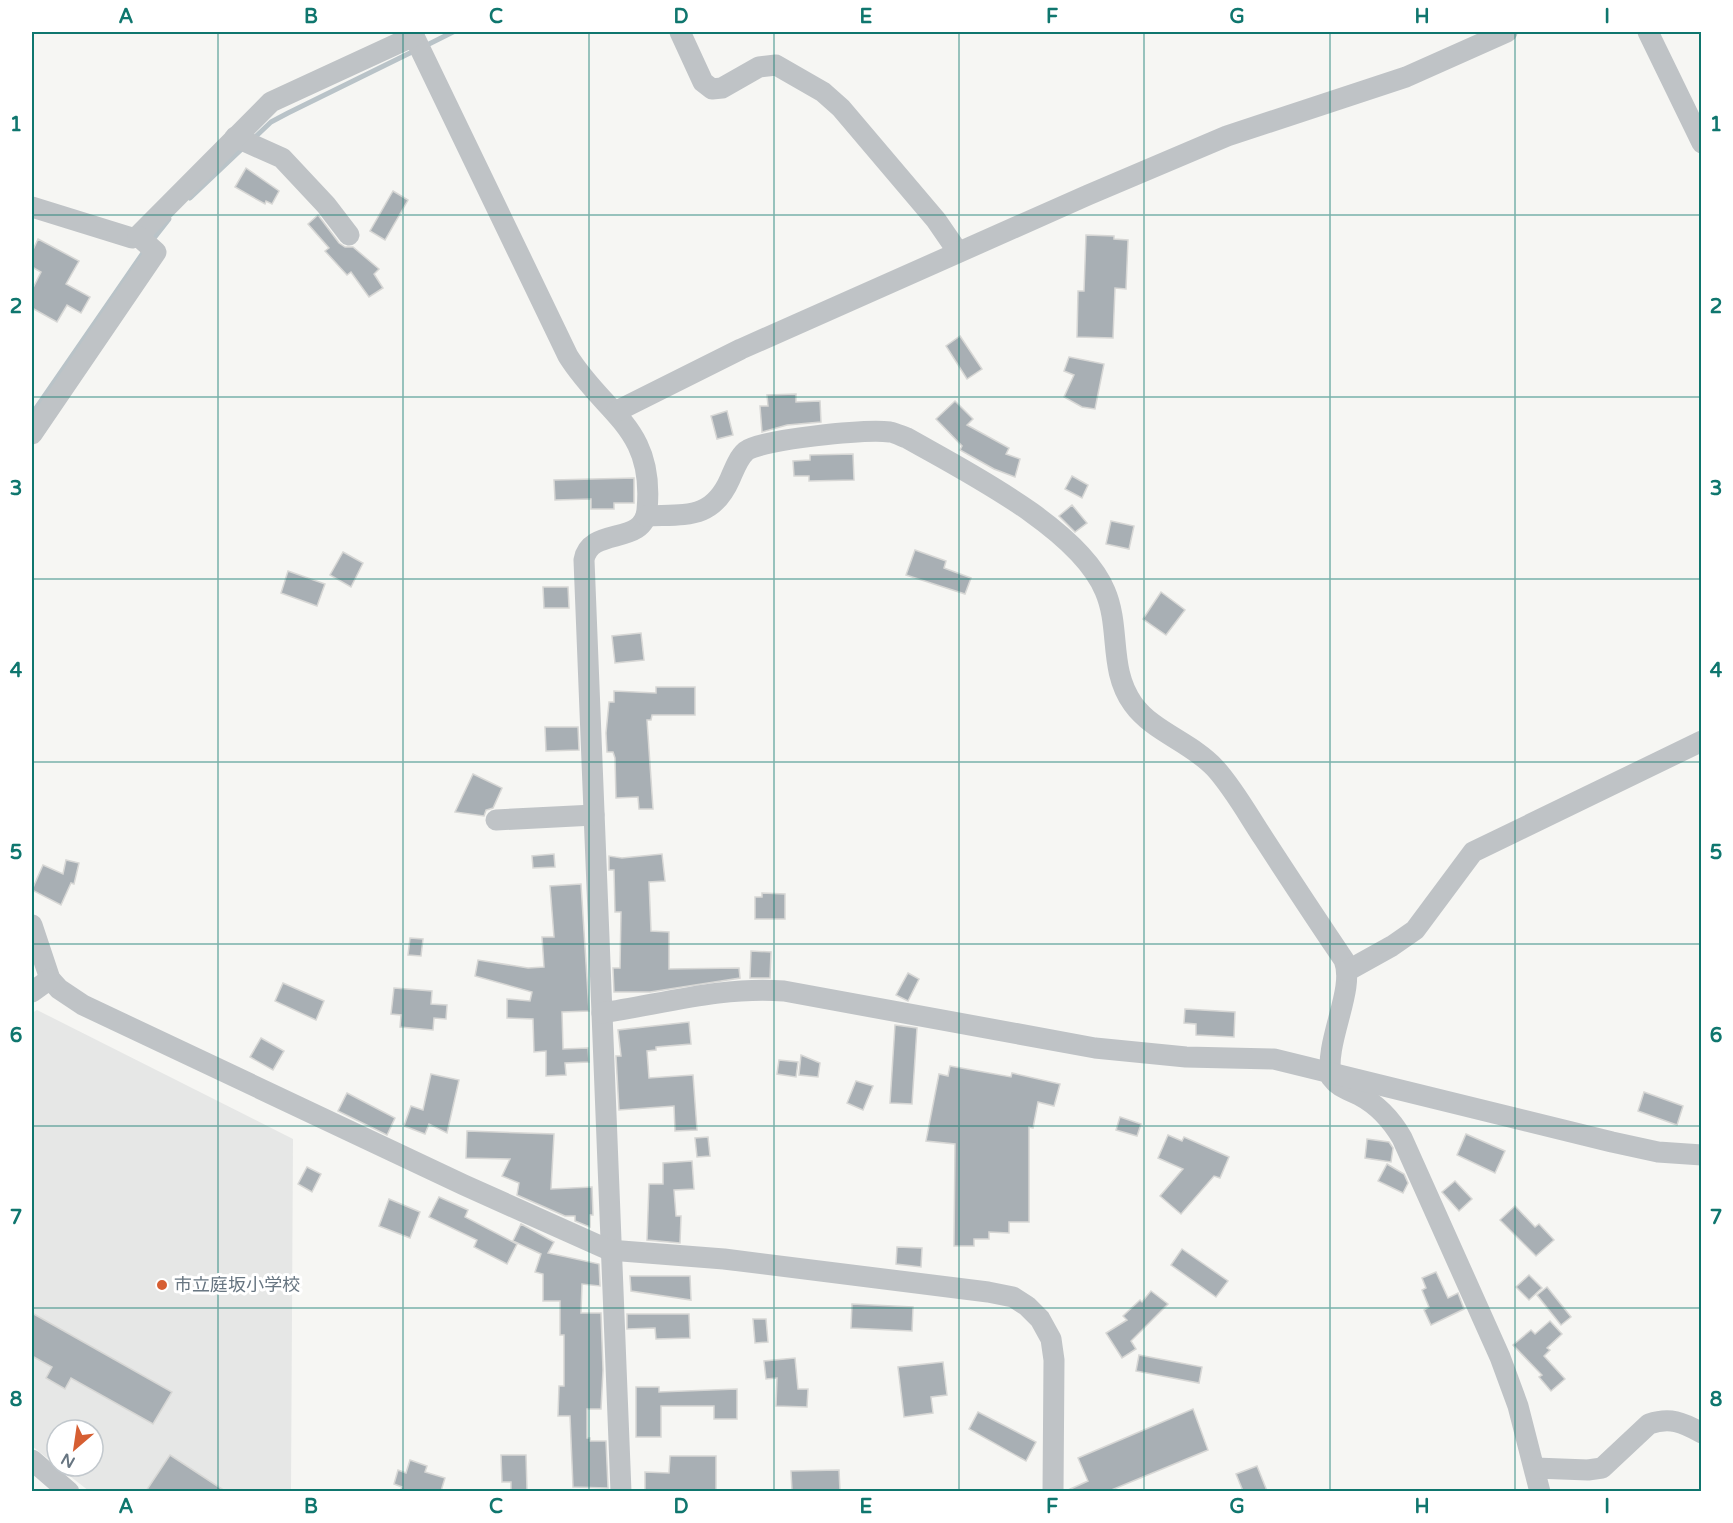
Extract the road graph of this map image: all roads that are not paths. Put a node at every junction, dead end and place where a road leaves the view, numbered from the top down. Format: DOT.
graph roads {
  1 [pos="680,32"];
  2 [pos="1507,32"];
  3 [pos="1648,32"];
  4 [pos="413,34"];
  5 [pos="235,137"];
  6 [pos="1701,143"];
  7 [pos="32,207"];
  8 [pos="349,235"];
  9 [pos="138,236"];
  10 [pos="958,252"];
  11 [pos="617,411"];
  12 [pos="32,434"];
  13 [pos="646,516"];
  14 [pos="1701,741"];
  15 [pos="594,815"];
  16 [pos="496,820"];
  17 [pos="32,925"];
  18 [pos="1347,971"];
  19 [pos="50,979"];
  20 [pos="32,992"];
  21 [pos="602,1013"];
  22 [pos="1330,1071"];
  23 [pos="1701,1155"];
  24 [pos="609,1250"];
  25 [pos="1701,1433"];
  26 [pos="32,1460"];
  27 [pos="1535,1468"];
  28 [pos="69,1491"];
  29 [pos="621,1491"];
  30 [pos="1053,1491"];
  31 [pos="1540,1491"];
  1 -- 10 [label="street"];
  2 -- 10 [label="street"];
  3 -- 6 [label="street"];
  4 -- 5 [label="street"];
  4 -- 11 [label="street"];
  5 -- 8 [label="street"];
  5 -- 9 [label="street"];
  7 -- 9 [label="street"];
  9 -- 12 [label="street"];
  10 -- 11 [label="street"];
  11 -- 13 [label="street"];
  13 -- 15 [label="street"];
  13 -- 18 [label="street"];
  14 -- 18 [label="street"];
  15 -- 16 [label="street"];
  15 -- 21 [label="street"];
  17 -- 19 [label="street"];
  18 -- 22 [label="street"];
  19 -- 20 [label="street"];
  19 -- 24 [label="street"];
  21 -- 22 [label="street"];
  21 -- 24 [label="street"];
  22 -- 23 [label="street"];
  22 -- 27 [label="street"];
  24 -- 29 [label="street"];
  24 -- 30 [label="street"];
  25 -- 27 [label="street"];
  26 -- 28 [label="street"];
  27 -- 31 [label="street"];
}
